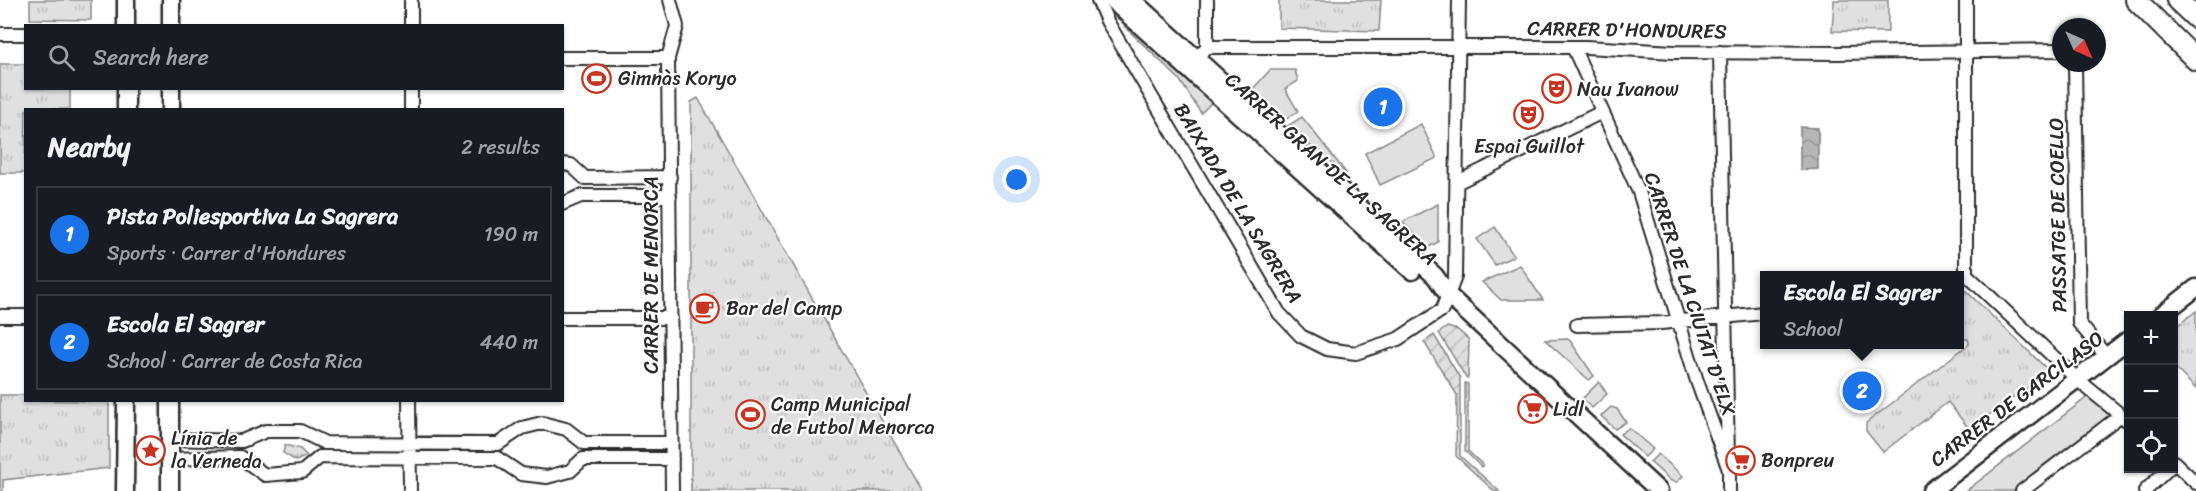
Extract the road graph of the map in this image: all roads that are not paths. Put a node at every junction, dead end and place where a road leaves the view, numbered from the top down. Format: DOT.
graph roads {
  1 [pos="126,0"];
  2 [pos="171,0"];
  3 [pos="411,0"];
  4 [pos="670,0"];
  5 [pos="1098,0"];
  6 [pos="1112,0"];
  7 [pos="1132,0"];
  8 [pos="1207,0"];
  9 [pos="1459,0"];
  10 [pos="1966,0"];
  11 [pos="2136,0"];
  12 [pos="2177,0"];
  13 [pos="2196,18"];
  14 [pos="126,24"];
  15 [pos="171,24"];
  16 [pos="411,24"];
  17 [pos="0,34"];
  18 [pos="24,34"];
  19 [pos="1458,47"];
  20 [pos="1573,47"];
  21 [pos="1965,50"];
  22 [pos="2052,50"];
  23 [pos="1720,52"];
  24 [pos="564,58"];
  25 [pos="669,58"];
  26 [pos="1197,58"];
  27 [pos="2196,60"];
  28 [pos="2074,72"];
  29 [pos="126,90"];
  30 [pos="171,90"];
  31 [pos="411,90"];
  32 [pos="126,108"];
  33 [pos="171,108"];
  34 [pos="411,108"];
  35 [pos="1602,112"];
  36 [pos="564,164"];
  37 [pos="670,177"];
  38 [pos="1458,182"];
  39 [pos="670,196"];
  40 [pos="564,203"];
  41 [pos="1963,271"];
  42 [pos="1964,278"];
  43 [pos="2196,288"];
  44 [pos="1449,296"];
  45 [pos="2165,311"];
  46 [pos="1760,313"];
  47 [pos="0,316"];
  48 [pos="24,316"];
  49 [pos="1724,317"];
  50 [pos="564,318"];
  51 [pos="671,318"];
  52 [pos="1680,322"];
  53 [pos="1577,325"];
  54 [pos="2124,343"];
  55 [pos="2107,357"];
  56 [pos="2078,380"];
  57 [pos="126,402"];
  58 [pos="170,402"];
  59 [pos="409,402"];
  60 [pos="2124,417"];
  61 [pos="2124,419"];
  62 [pos="170,439"];
  63 [pos="672,443"];
  64 [pos="409,444"];
  65 [pos="409,458"];
  66 [pos="170,459"];
  67 [pos="672,459"];
  68 [pos="2178,467"];
  69 [pos="1729,470"];
  70 [pos="2164,473"];
  71 [pos="2196,483"];
  72 [pos="125,491"];
  73 [pos="170,491"];
  74 [pos="410,491"];
  75 [pos="672,491"];
  76 [pos="1659,491"];
  77 [pos="1729,491"];
  78 [pos="1931,491"];
  79 [pos="2022,491"];
  80 [pos="2145,491"];
  1 -- 14 [label="street"];
  2 -- 15 [label="street"];
  3 -- 16 [label="street"];
  4 -- 25 [label="street, CARRER DE MENORCA"];
  5 -- 44 [label="street, BAIXADA DE LA SAGRERA"];
  6 -- 26 [label="street, CARRER GRAN DE LA SAGRERA"];
  7 -- 26 [label="street, CARRER GRAN DE LA SAGRERA"];
  8 -- 26 [label="street"];
  9 -- 19 [label="street"];
  10 -- 21 [label="street"];
  11 -- 27 [label="main road"];
  12 -- 13 [label="main road"];
  17 -- 18 [label="street"];
  19 -- 20 [label="street, CARRER D'HONDURES"];
  19 -- 26 [label="street, CARRER D'HONDURES"];
  19 -- 38 [label="street"];
  20 -- 23 [label="street, CARRER D'HONDURES"];
  20 -- 35 [label="street, CARRER DE LA CIUTAT D'ELX"];
  21 -- 22 [label="street, CARRER D'HONDURES"];
  21 -- 23 [label="street, CARRER D'HONDURES"];
  21 -- 41 [label="street"];
  23 -- 49 [label="street"];
  24 -- 25 [label="street"];
  25 -- 37 [label="street, CARRER DE MENORCA"];
  26 -- 44 [label="street, CARRER GRAN DE LA SAGRERA"];
  28 -- 55 [label="street, PASSATGE DE COELLO"];
  29 -- 32 [label="street"];
  30 -- 33 [label="street"];
  31 -- 34 [label="street"];
  35 -- 38 [label="street"];
  35 -- 52 [label="street, CARRER DE LA CIUTAT D'ELX"];
  36 -- 37 [label="street"];
  37 -- 39 [label="street, CARRER DE MENORCA"];
  38 -- 44 [label="street"];
  39 -- 40 [label="street"];
  39 -- 51 [label="street, CARRER DE MENORCA"];
  42 -- 56 [label="street"];
  43 -- 45 [label="street"];
  44 -- 76 [label="street, CARRER GRAN DE LA SAGRERA"];
  46 -- 49 [label="street"];
  47 -- 48 [label="street"];
  49 -- 52 [label="street"];
  49 -- 69 [label="street"];
  50 -- 51 [label="street"];
  51 -- 63 [label="street, CARRER DE MENORCA"];
  52 -- 53 [label="street"];
  52 -- 69 [label="street, CARRER DE LA CIUTAT D'ELX"];
  54 -- 55 [label="street, CARRER DE GARCILASO"];
  55 -- 56 [label="street, CARRER DE GARCILASO"];
  56 -- 60 [label="street"];
  56 -- 78 [label="street, CARRER DE GARCILASO"];
  57 -- 72 [label="street"];
  58 -- 62 [label="street"];
  59 -- 64 [label="street"];
  61 -- 79 [label="street"];
  62 -- 64 [label="street"];
  62 -- 66 [label="street"];
  63 -- 64 [label="street"];
  63 -- 67 [label="street, CARRER DE MENORCA"];
  64 -- 65 [label="street"];
  65 -- 66 [label="street"];
  65 -- 67 [label="street"];
  65 -- 74 [label="street"];
  66 -- 73 [label="street"];
  67 -- 75 [label="street, CARRER DE MENORCA"];
  68 -- 71 [label="street"];
  69 -- 77 [label="street, CARRER DE LA CIUTAT D'ELX"];
  70 -- 80 [label="street"];
}
